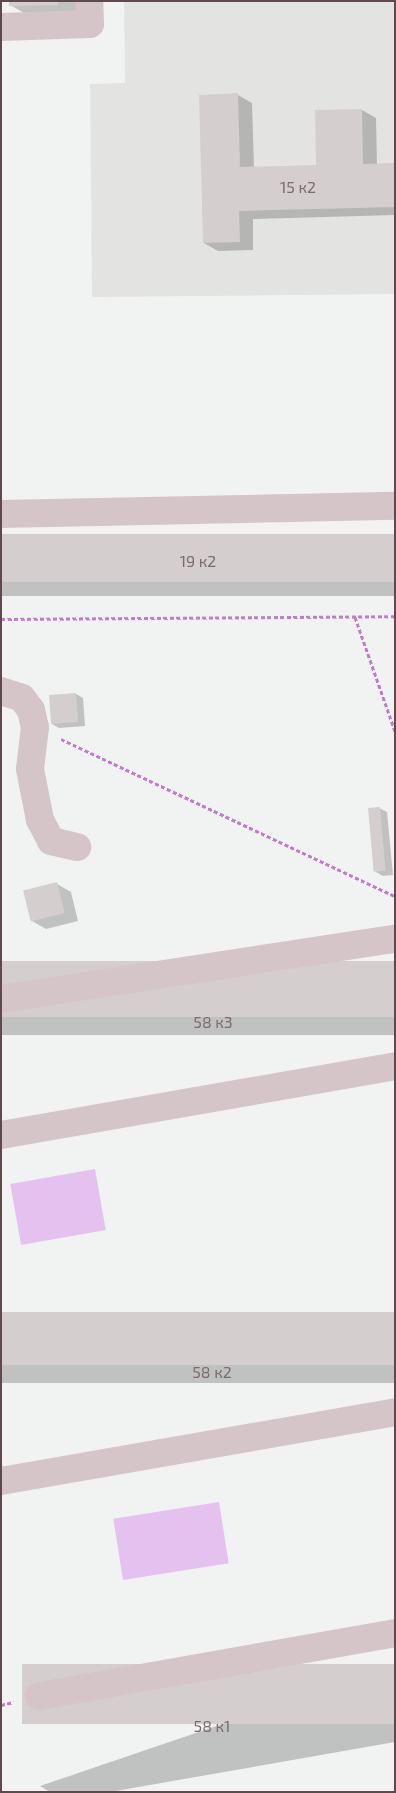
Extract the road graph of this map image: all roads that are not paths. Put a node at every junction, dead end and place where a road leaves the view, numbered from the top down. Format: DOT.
graph roads {
  1 [pos="90,1"];
  2 [pos="1,27"];
  3 [pos="395,506"];
  4 [pos="1,514"];
  5 [pos="1,691"];
  6 [pos="77,847"];
  7 [pos="395,939"];
  8 [pos="1,999"];
  9 [pos="395,1066"];
  10 [pos="1,1135"];
  11 [pos="395,1412"];
  12 [pos="1,1481"];
  13 [pos="395,1634"];
  14 [pos="39,1696"];
  1 -- 2 [label="lane"];
  3 -- 4 [label="lane"];
  5 -- 6 [label="lane"];
  7 -- 8 [label="lane"];
  9 -- 10 [label="lane"];
  11 -- 12 [label="lane"];
  13 -- 14 [label="lane"];
}
